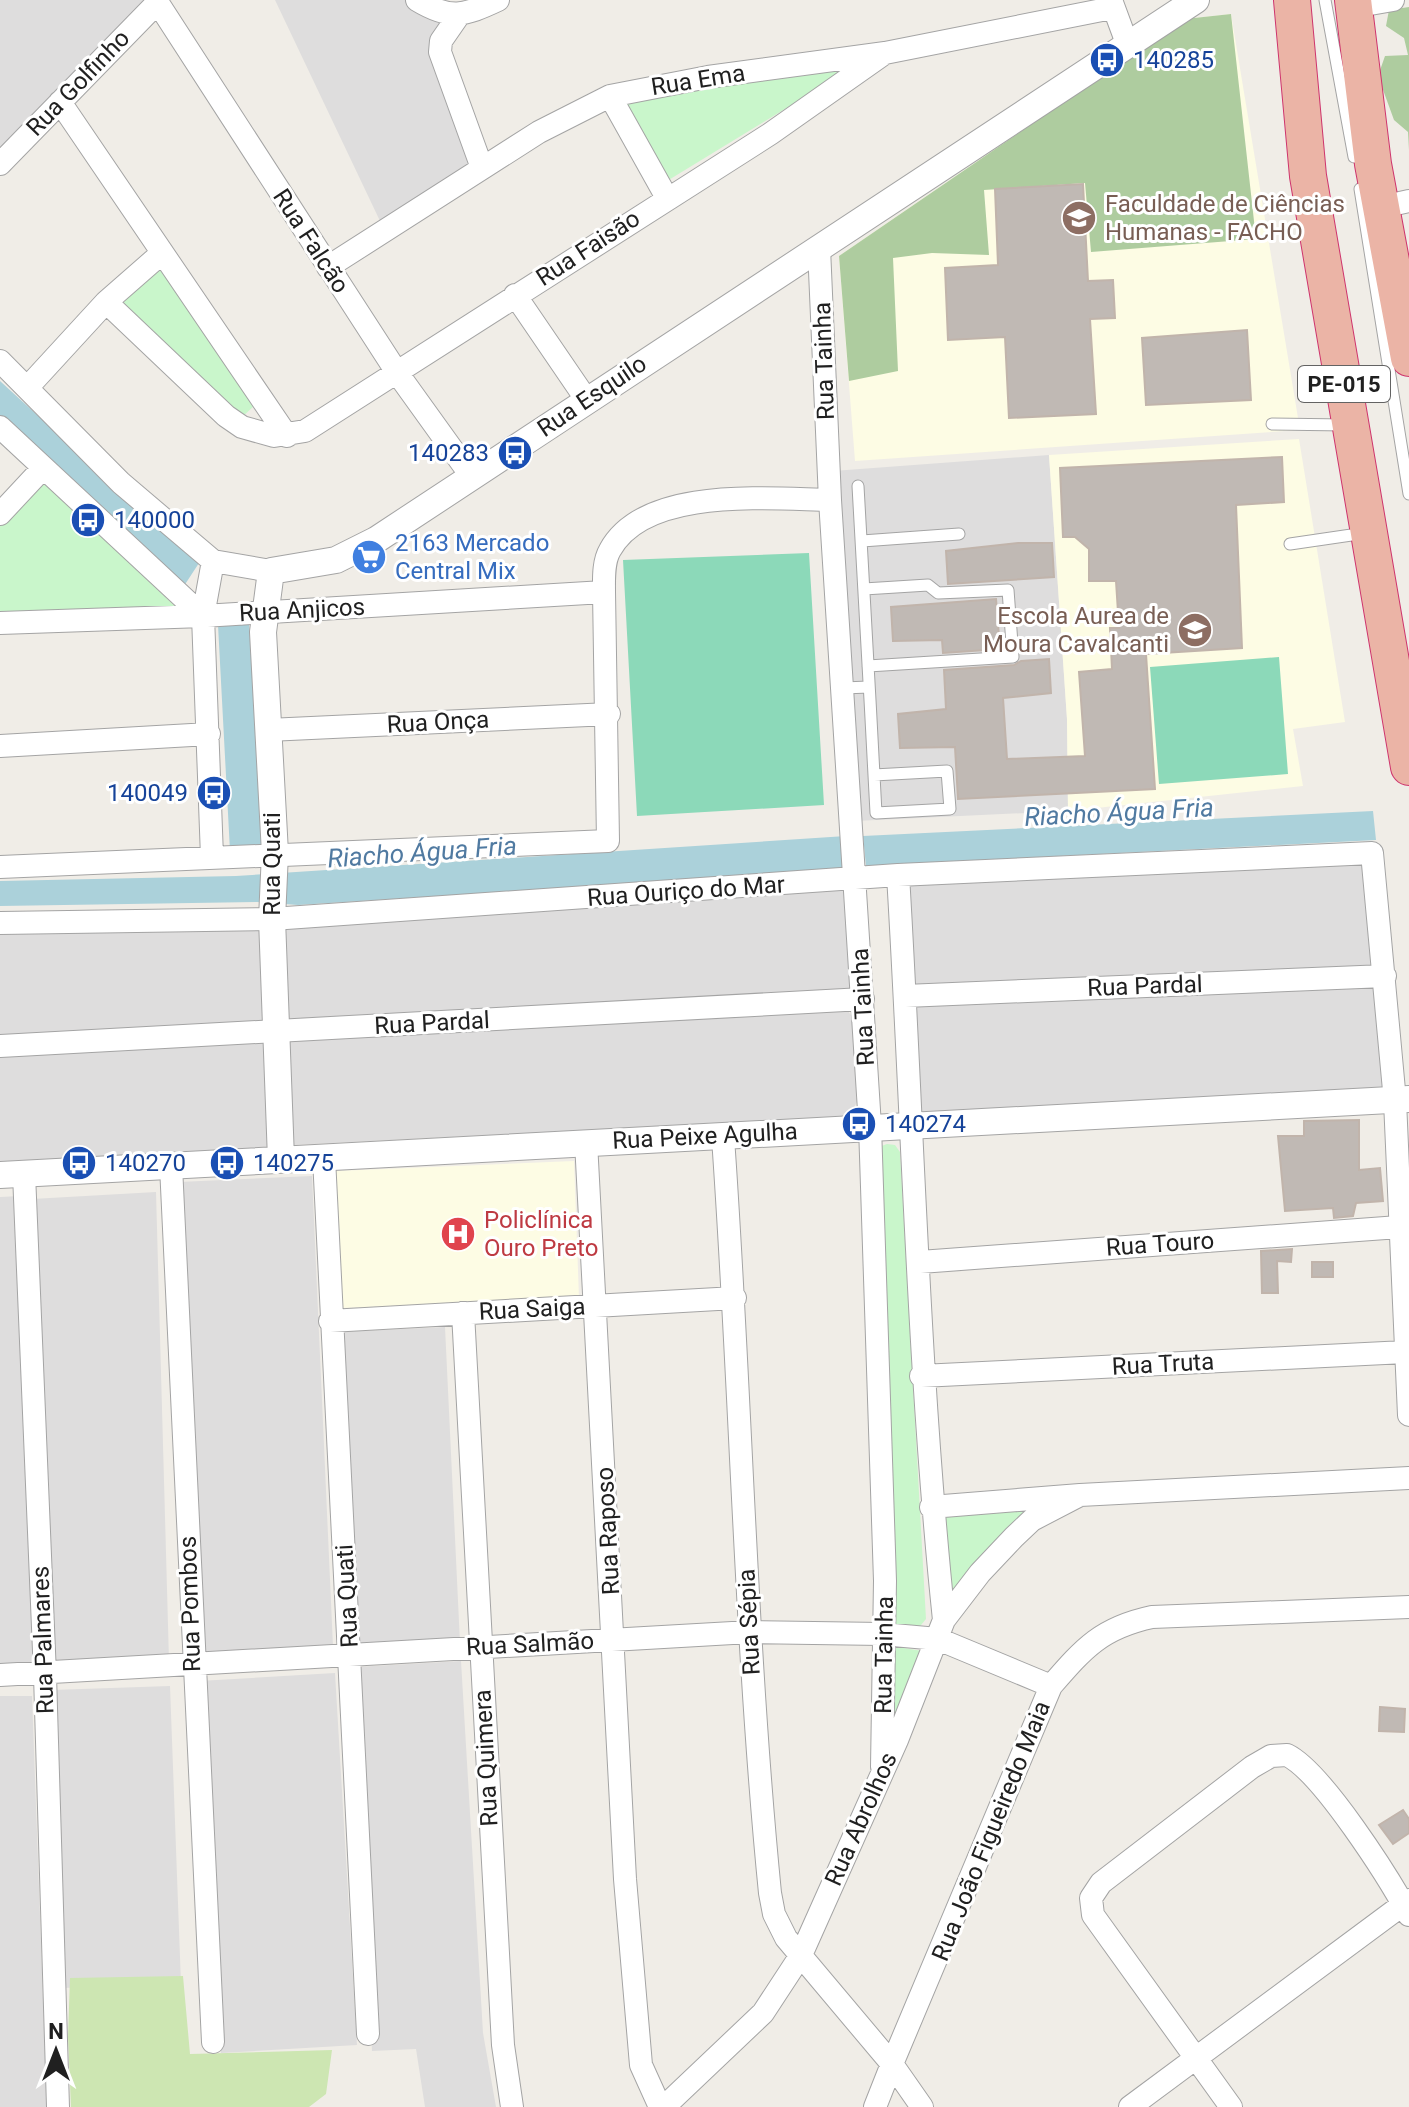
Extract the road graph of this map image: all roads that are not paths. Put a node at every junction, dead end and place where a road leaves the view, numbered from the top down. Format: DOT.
graph roads {
  1 [pos="417,0"];
  2 [pos="498,0"];
  3 [pos="1196,0"];
  4 [pos="1393,0"];
  5 [pos="156,2"];
  6 [pos="1343,2"];
  7 [pos="1111,4"];
  8 [pos="1295,12"];
  9 [pos="459,15"];
  10 [pos="1128,46"];
  11 [pos="885,53"];
  12 [pos="610,96"];
  13 [pos="60,102"];
  14 [pos="0,164"];
  15 [pos="482,168"];
  16 [pos="667,198"];
  17 [pos="1395,204"];
  18 [pos="819,248"];
  19 [pos="162,253"];
  20 [pos="328,267"];
  21 [pos="515,295"];
  22 [pos="106,302"];
  23 [pos="1409,358"];
  24 [pos="0,361"];
  25 [pos="398,374"];
  26 [pos="27,388"];
  27 [pos="586,399"];
  28 [pos="1272,424"];
  29 [pos="1351,425"];
  30 [pos="0,427"];
  31 [pos="287,436"];
  32 [pos="43,468"];
  33 [pos="472,477"];
  34 [pos="858,486"];
  35 [pos="1409,494"];
  36 [pos="830,500"];
  37 [pos="0,514"];
  38 [pos="1370,533"];
  39 [pos="959,534"];
  40 [pos="862,541"];
  41 [pos="1290,544"];
  42 [pos="213,561"];
  43 [pos="271,571"];
  44 [pos="864,589"];
  45 [pos="604,592"];
  46 [pos="263,611"];
  47 [pos="203,616"];
  48 [pos="0,623"];
  49 [pos="1409,643"];
  50 [pos="868,666"];
  51 [pos="869,687"];
  52 [pos="843,688"];
  53 [pos="609,714"];
  54 [pos="268,730"];
  55 [pos="209,734"];
  56 [pos="0,746"];
  57 [pos="1409,767"];
  58 [pos="874,775"];
  59 [pos="273,856"];
  60 [pos="221,857"];
  61 [pos="0,867"];
  62 [pos="855,875"];
  63 [pos="898,875"];
  64 [pos="272,914"];
  65 [pos="0,923"];
  66 [pos="1385,976"];
  67 [pos="905,996"];
  68 [pos="863,999"];
  69 [pos="275,1032"];
  70 [pos="0,1046"];
  71 [pos="1402,1100"];
  72 [pos="911,1125"];
  73 [pos="870,1126"];
  74 [pos="723,1138"];
  75 [pos="586,1142"];
  76 [pos="324,1158"];
  77 [pos="281,1159"];
  78 [pos="171,1166"];
  79 [pos="12,1174"];
  80 [pos="1399,1227"];
  81 [pos="920,1262"];
  82 [pos="735,1298"];
  83 [pos="595,1305"];
  84 [pos="463,1313"];
  85 [pos="330,1321"];
  86 [pos="1405,1352"];
  87 [pos="921,1376"];
  88 [pos="1409,1415"];
  89 [pos="1409,1478"];
  90 [pos="1080,1495"];
  91 [pos="931,1507"];
  92 [pos="1409,1607"];
  93 [pos="941,1629"];
  94 [pos="750,1632"];
  95 [pos="882,1634"];
  96 [pos="614,1640"];
  97 [pos="480,1646"];
  98 [pos="351,1657"];
  99 [pos="192,1667"];
  100 [pos="0,1675"];
  101 [pos="45,1675"];
  102 [pos="1051,1686"];
  103 [pos="882,1767"];
  104 [pos="1407,1906"];
  105 [pos="801,1955"];
  106 [pos="368,2034"];
  107 [pos="213,2042"];
  108 [pos="1197,2058"];
  109 [pos="892,2064"];
  110 [pos="58,2107"];
  111 [pos="512,2107"];
  112 [pos="662,2107"];
  113 [pos="875,2107"];
  114 [pos="922,2107"];
  115 [pos="1130,2107"];
  116 [pos="1231,2107"];
  1 -- 9 [label="street"];
  2 -- 9 [label="street"];
  3 -- 10 [label="street, Rua Esquilo"];
  4 -- 6 [label="street"];
  5 -- 13 [label="street, Rua Golfinho"];
  5 -- 20 [label="street, Rua Falcão"];
  6 -- 17 [label="highway, PE-015"];
  6 -- 35 [label="lane"];
  7 -- 10 [label="street"];
  7 -- 11 [label="street, Rua Ema"];
  8 -- 29 [label="highway, PE-015"];
  8 -- 49 [label="highway, PE-015"];
  9 -- 15 [label="street"];
  10 -- 18 [label="street, Rua Esquilo"];
  11 -- 12 [label="street, Rua Ema"];
  11 -- 16 [label="street, Rua Faisão"];
  12 -- 15 [label="street, Rua Ema"];
  12 -- 16 [label="street"];
  13 -- 14 [label="street, Rua Golfinho"];
  13 -- 19 [label="street"];
  15 -- 20 [label="street, Rua Ema"];
  16 -- 21 [label="street, Rua Faisão"];
  17 -- 23 [label="highway, PE-015"];
  18 -- 27 [label="street, Rua Esquilo"];
  18 -- 36 [label="street, Rua Tainha"];
  19 -- 22 [label="street"];
  19 -- 31 [label="street"];
  20 -- 25 [label="street, Rua Falcão"];
  21 -- 25 [label="street, Rua Faisão"];
  21 -- 27 [label="street"];
  22 -- 26 [label="street"];
  22 -- 31 [label="street"];
  24 -- 26 [label="street"];
  25 -- 31 [label="street, Rua Faisão"];
  25 -- 33 [label="street, Rua Falcão"];
  26 -- 42 [label="street"];
  27 -- 33 [label="street, Rua Esquilo"];
  28 -- 29 [label="lane"];
  29 -- 38 [label="highway, PE-015"];
  30 -- 32 [label="street"];
  32 -- 37 [label="street"];
  32 -- 47 [label="street"];
  33 -- 43 [label="street, Rua Esquilo"];
  34 -- 40 [label="lane"];
  36 -- 45 [label="street"];
  36 -- 52 [label="street, Rua Tainha"];
  38 -- 41 [label="lane"];
  38 -- 57 [label="highway, PE-015"];
  39 -- 40 [label="lane"];
  40 -- 44 [label="lane"];
  42 -- 43 [label="street, Rua Esquilo"];
  42 -- 47 [label="street"];
  43 -- 46 [label="street, Rua Quati"];
  44 -- 50 [label="lane"];
  44 -- 50 [label="lane"];
  45 -- 46 [label="street, Rua Anjicos"];
  45 -- 53 [label="street"];
  46 -- 47 [label="street, Rua Anjicos"];
  46 -- 54 [label="street, Rua Quati"];
  47 -- 48 [label="street, Rua Anjicos"];
  47 -- 55 [label="street"];
  50 -- 51 [label="lane"];
  51 -- 52 [label="lane"];
  51 -- 58 [label="lane"];
  52 -- 62 [label="street, Rua Tainha"];
  53 -- 54 [label="street, Rua Onça"];
  53 -- 59 [label="street"];
  54 -- 59 [label="street, Rua Quati"];
  55 -- 56 [label="street"];
  55 -- 60 [label="street"];
  58 -- 58 [label="lane"];
  59 -- 60 [label="street"];
  59 -- 64 [label="street, Rua Quati"];
  60 -- 61 [label="street"];
  62 -- 63 [label="street, Rua Ouriço do Mar"];
  62 -- 64 [label="street, Rua Ouriço do Mar"];
  62 -- 68 [label="street, Rua Tainha"];
  63 -- 66 [label="street, Rua Ouriço do Mar"];
  63 -- 67 [label="street, Rua Tainha"];
  64 -- 65 [label="street, Rua Ouriço do Mar"];
  64 -- 69 [label="street, Rua Quati"];
  66 -- 67 [label="street, Rua Pardal"];
  66 -- 71 [label="street"];
  67 -- 72 [label="street, Rua Tainha"];
  68 -- 69 [label="street, Rua Pardal"];
  68 -- 73 [label="street, Rua Tainha"];
  69 -- 70 [label="street, Rua Pardal"];
  69 -- 77 [label="street, Rua Quati"];
  71 -- 72 [label="street, Rua Peixe Agulha"];
  71 -- 80 [label="street"];
  72 -- 73 [label="street, Rua Peixe Agulha"];
  72 -- 81 [label="street, Rua Tainha"];
  73 -- 74 [label="street, Rua Peixe Agulha"];
  73 -- 95 [label="street, Rua Tainha"];
  74 -- 75 [label="street, Rua Peixe Agulha"];
  74 -- 82 [label="street, Rua Sépia"];
  75 -- 76 [label="street, Rua Peixe Agulha"];
  75 -- 83 [label="street, Rua Raposo"];
  76 -- 77 [label="street, Rua Peixe Agulha"];
  76 -- 85 [label="street, Rua Quati"];
  77 -- 78 [label="street, Rua Peixe Agulha"];
  78 -- 79 [label="street, Rua Peixe Agulha"];
  78 -- 99 [label="street, Rua Pombos"];
  79 -- 101 [label="street, Rua Palmares"];
  80 -- 81 [label="street, Rua Touro"];
  80 -- 86 [label="street"];
  81 -- 87 [label="street, Rua Tainha"];
  82 -- 83 [label="street, Rua Saiga"];
  82 -- 94 [label="street, Rua Sépia"];
  83 -- 84 [label="street, Rua Saiga"];
  83 -- 96 [label="street, Rua Raposo"];
  84 -- 85 [label="street, Rua Saiga"];
  84 -- 97 [label="street, Rua Quimera"];
  85 -- 98 [label="street, Rua Quati"];
  86 -- 87 [label="street, Rua Truta"];
  86 -- 88 [label="street"];
  87 -- 91 [label="street, Rua Tainha"];
  89 -- 90 [label="street, Rua Abrolhos"];
  90 -- 91 [label="street, Rua Abrolhos"];
  90 -- 93 [label="street, Rua Abrolhos"];
  91 -- 93 [label="street, Rua Tainha"];
  92 -- 102 [label="street, Rua João Figueiredo Maia"];
  93 -- 95 [label="street, Rua Salmão"];
  93 -- 102 [label="street, Rua Salmão"];
  93 -- 103 [label="street, Rua Abrolhos"];
  94 -- 95 [label="street, Rua Salmão"];
  94 -- 96 [label="street, Rua Salmão"];
  94 -- 105 [label="street, Rua Sépia"];
  95 -- 103 [label="street, Rua Tainha"];
  96 -- 97 [label="street, Rua Salmão"];
  96 -- 112 [label="street, Rua Raposo"];
  97 -- 98 [label="street, Rua Salmão"];
  97 -- 111 [label="street, Rua Quimera"];
  98 -- 99 [label="street, Rua Salmão"];
  98 -- 106 [label="street, Rua Quati"];
  99 -- 101 [label="street, Rua Salmão"];
  99 -- 107 [label="street, Rua Pombos"];
  100 -- 101 [label="street, Rua Salmão"];
  101 -- 110 [label="street, Rua Palmares"];
  102 -- 109 [label="street, Rua João Figueiredo Maia"];
  103 -- 105 [label="street, Rua Abrolhos"];
  104 -- 108 [label="street"];
  104 -- 108 [label="street"];
  105 -- 109 [label="street, Rua Sépia"];
  105 -- 112 [label="street, Rua Abrolhos"];
  108 -- 115 [label="street"];
  108 -- 116 [label="street"];
  109 -- 113 [label="street, Rua João Figueiredo Maia"];
  109 -- 114 [label="street"];
}
